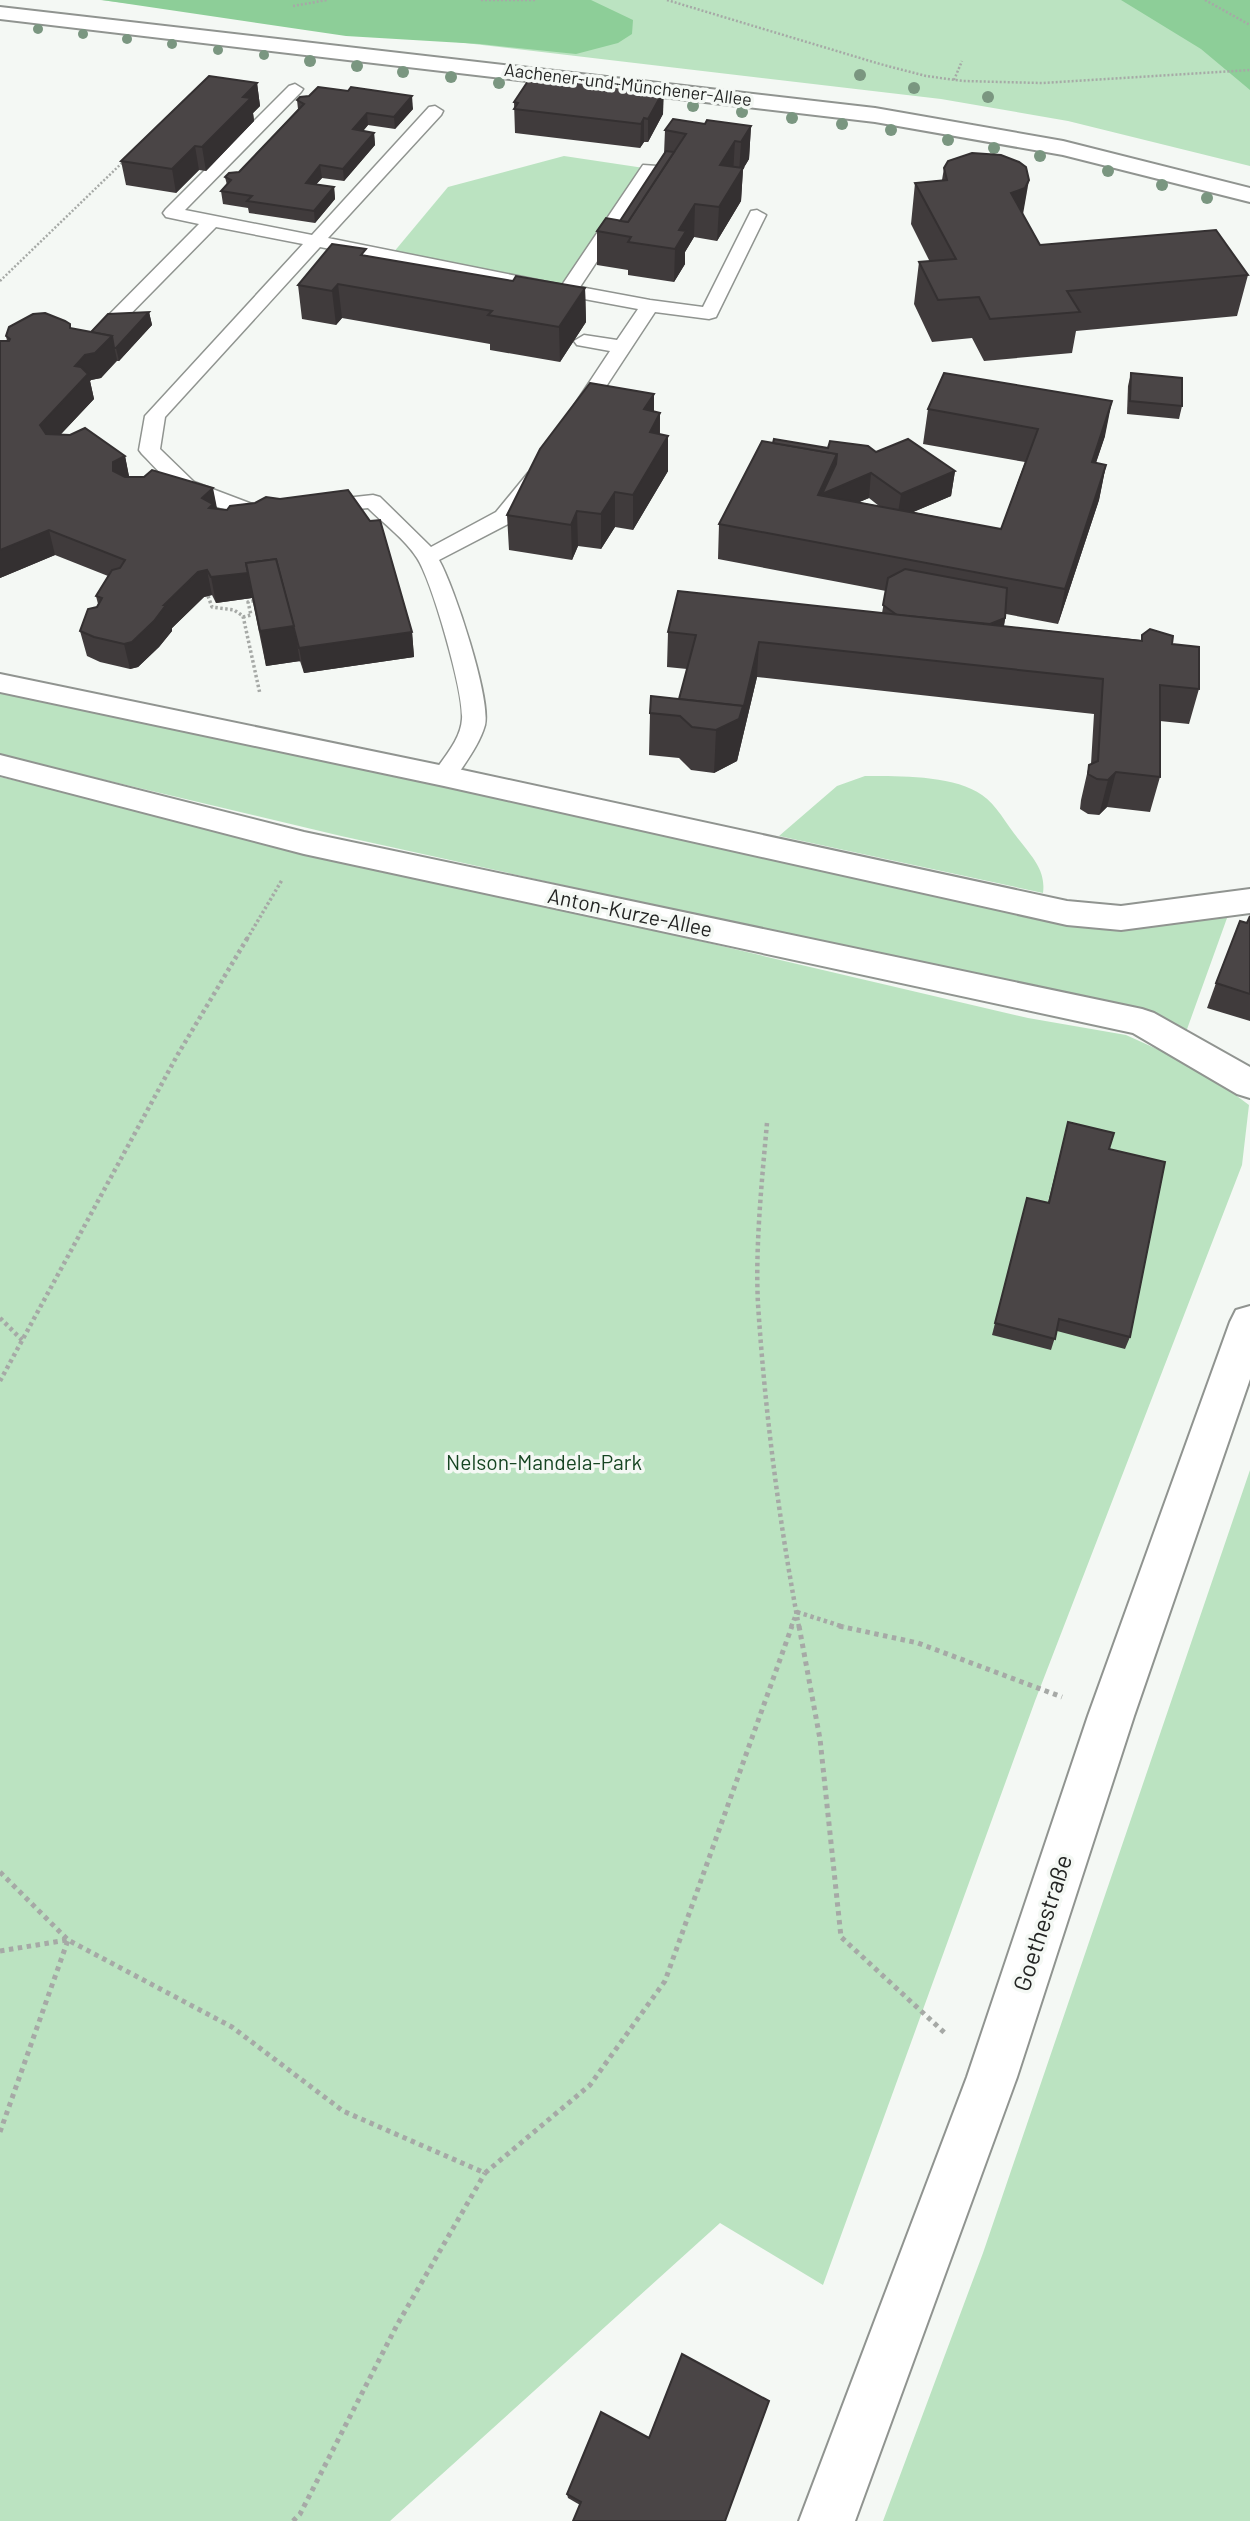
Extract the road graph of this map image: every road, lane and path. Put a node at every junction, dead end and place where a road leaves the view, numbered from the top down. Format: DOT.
graph roads {
  1 [pos="481,0"];
  2 [pos="535,0"];
  3 [pos="667,0"];
  4 [pos="1205,0"];
  5 [pos="0,13"];
  6 [pos="1250,25"];
  7 [pos="962,61"];
  8 [pos="1250,70"];
  9 [pos="954,80"];
  10 [pos="295,89"];
  11 [pos="435,111"];
  12 [pos="127,158"];
  13 [pos="1250,195"];
  14 [pos="651,205"];
  15 [pos="730,221"];
  16 [pos="211,222"];
  17 [pos="317,241"];
  18 [pos="598,245"];
  19 [pos="623,249"];
  20 [pos="0,281"];
  21 [pos="270,289"];
  22 [pos="568,290"];
  23 [pos="295,293"];
  24 [pos="650,306"];
  25 [pos="584,341"];
  26 [pos="81,344"];
  27 [pos="622,347"];
  28 [pos="567,431"];
  29 [pos="549,458"];
  30 [pos="428,557"];
  31 [pos="208,596"];
  32 [pos="253,601"];
  33 [pos="243,617"];
  34 [pos="0,683"];
  35 [pos="271,741"];
  36 [pos="0,765"];
  37 [pos="444,776"];
  38 [pos="304,843"];
  39 [pos="1250,901"];
  40 [pos="1250,1084"];
  41 [pos="767,1123"];
  42 [pos="0,1318"];
  43 [pos="1250,1322"];
  44 [pos="22,1340"];
  45 [pos="0,1381"];
  46 [pos="797,1612"];
  47 [pos="1111,1716"];
  48 [pos="0,1872"];
  49 [pos="68,1940"];
  50 [pos="0,1951"];
  51 [pos="992,2077"];
  52 [pos="0,2132"];
  53 [pos="485,2173"];
  54 [pos="293,2521"];
  55 [pos="827,2521"];
  1 -- 2 [label="path"];
  3 -- 9 [label="path"];
  4 -- 6 [label="path"];
  5 -- 13 [label="street, Aachener-und-Münchener-Allee"];
  7 -- 9 [label="path"];
  8 -- 9 [label="path"];
  10 -- 16 [label="lane"];
  11 -- 17 [label="lane"];
  12 -- 20 [label="path"];
  14 -- 18 [label="lane"];
  15 -- 24 [label="lane"];
  16 -- 17 [label="lane"];
  16 -- 26 [label="lane"];
  17 -- 21 [label="lane"];
  17 -- 22 [label="lane"];
  18 -- 19 [label="lane"];
  18 -- 22 [label="lane"];
  21 -- 23 [label="lane"];
  21 -- 30 [label="lane"];
  22 -- 24 [label="lane"];
  24 -- 27 [label="lane"];
  25 -- 27 [label="lane"];
  27 -- 28 [label="lane"];
  29 -- 30 [label="lane"];
  30 -- 37 [label="lane"];
  31 -- 33 [label="path"];
  32 -- 33 [label="path"];
  33 -- 35 [label="path"];
  34 -- 35 [label="street"];
  35 -- 37 [label="street"];
  36 -- 38 [label="street, Anton-Kurze-Allee"];
  37 -- 39 [label="street"];
  38 -- 40 [label="street, Anton-Kurze-Allee"];
  38 -- 44 [label="path"];
  41 -- 46 [label="path"];
  42 -- 44 [label="path"];
  43 -- 47 [label="street, Goethestraße"];
  44 -- 45 [label="path"];
  46 -- 47 [label="path"];
  46 -- 51 [label="path"];
  46 -- 53 [label="path"];
  47 -- 51 [label="street, Goethestraße"];
  48 -- 49 [label="path"];
  49 -- 50 [label="path"];
  49 -- 52 [label="path"];
  49 -- 53 [label="path"];
  51 -- 55 [label="street, Goethestraße"];
  53 -- 54 [label="path"];
}
